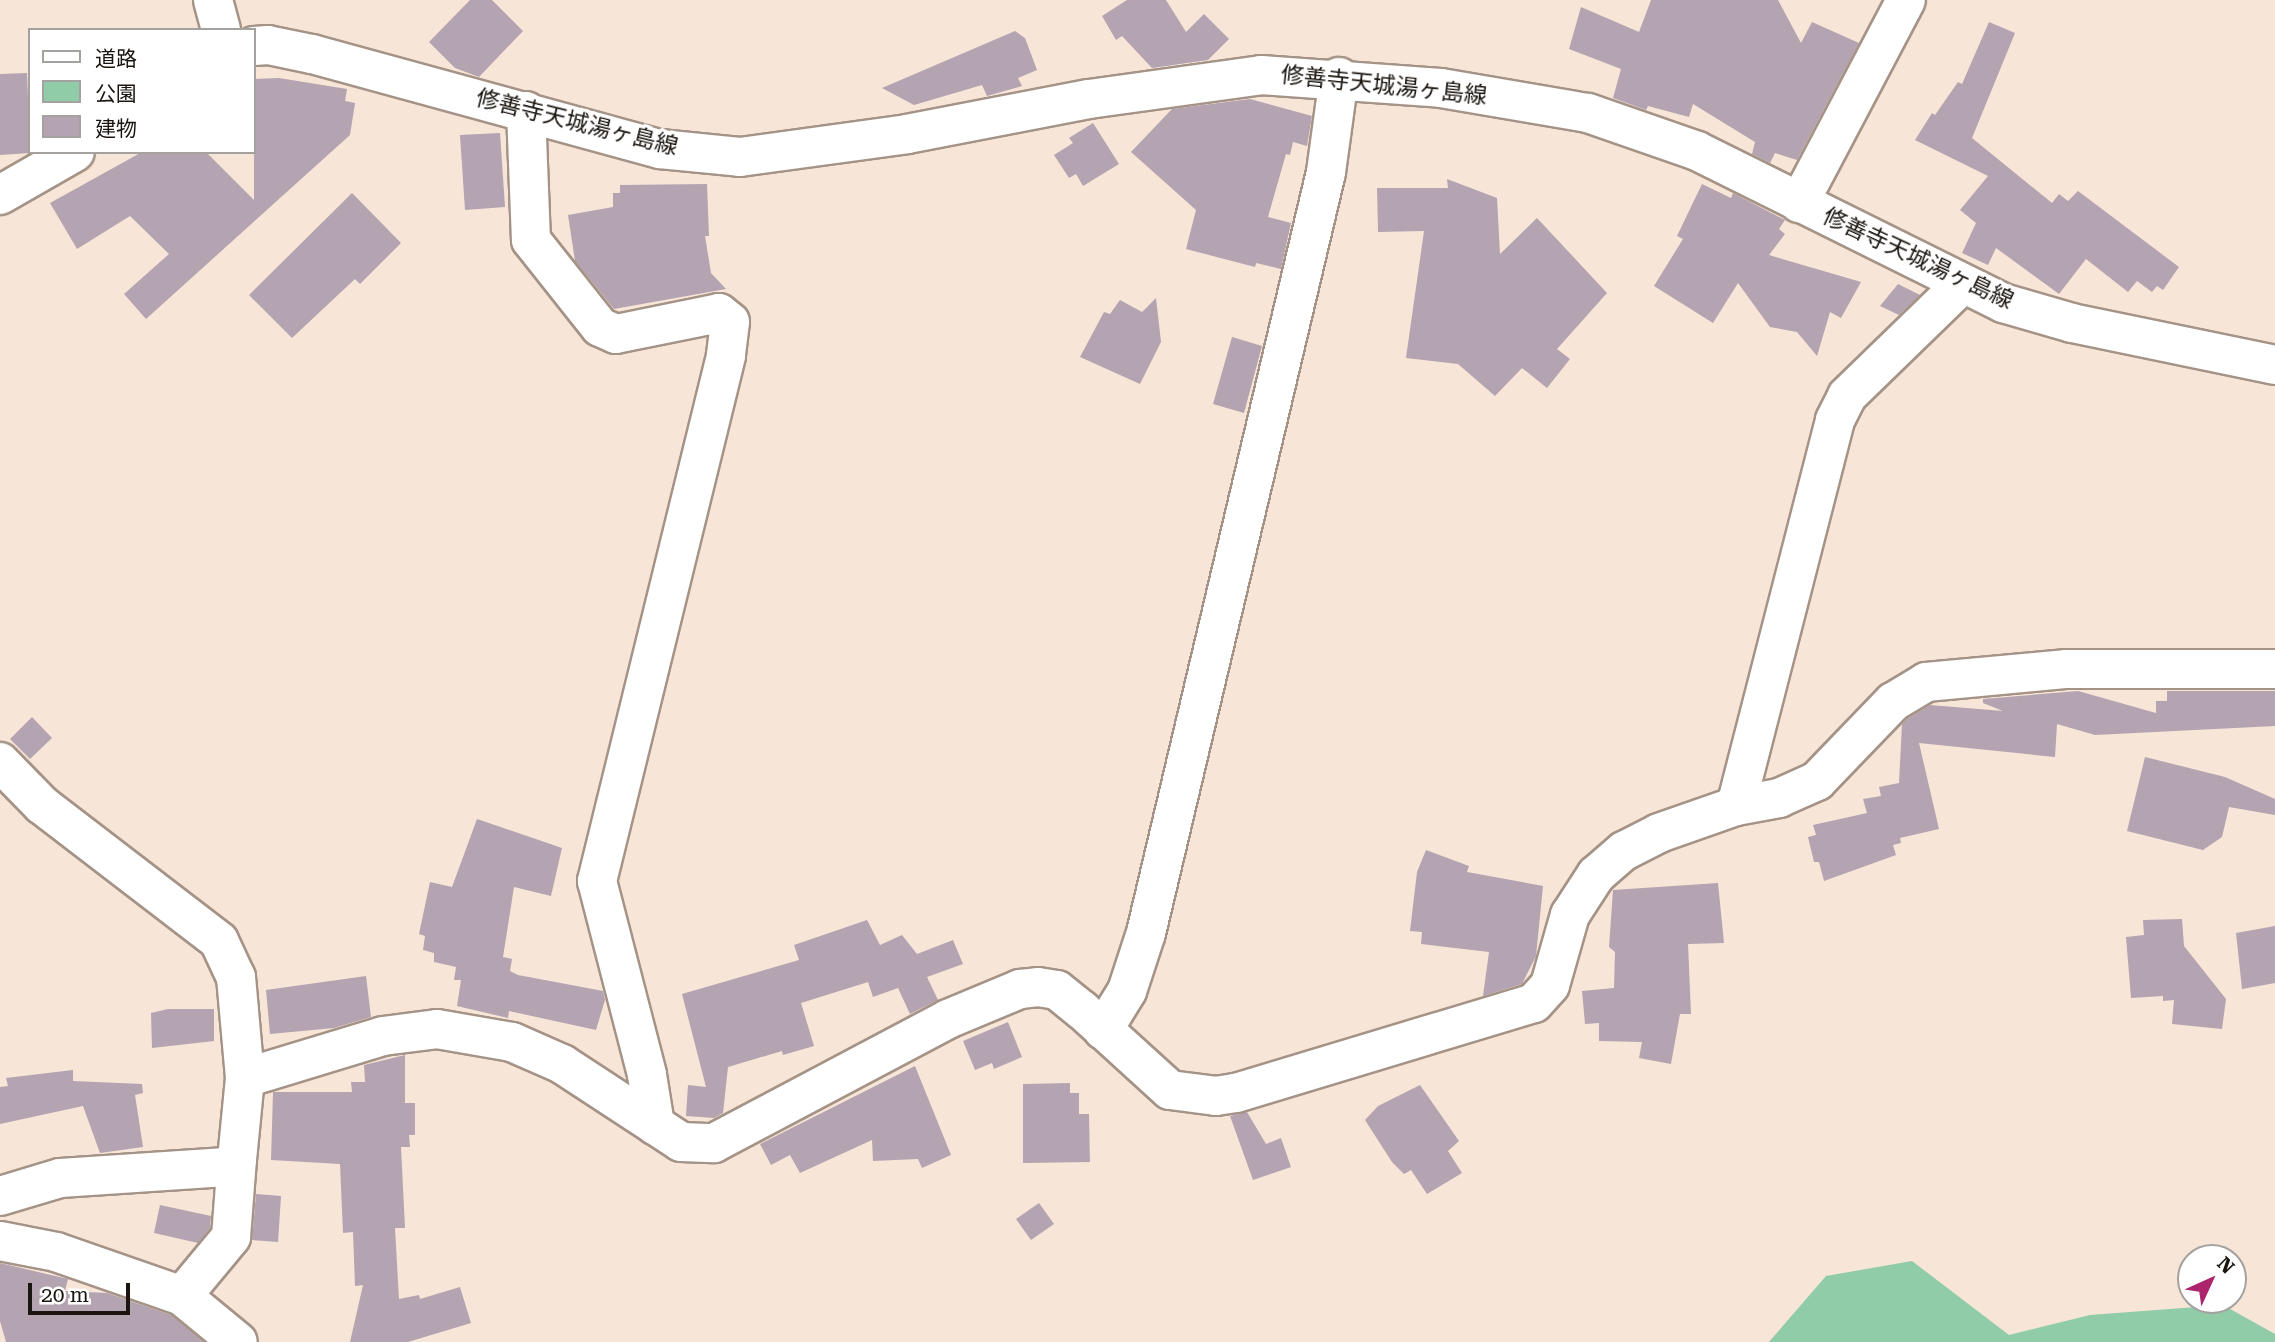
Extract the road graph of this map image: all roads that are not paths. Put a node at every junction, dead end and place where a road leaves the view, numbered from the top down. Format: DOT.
graph roads {
  1 [pos="214,0"];
  2 [pos="1906,0"];
  3 [pos="221,28"];
  4 [pos="256,46"];
  5 [pos="1339,77"];
  6 [pos="526,111"];
  7 [pos="72,154"];
  8 [pos="0,195"];
  9 [pos="1800,203"];
  10 [pos="1962,284"];
  11 [pos="2275,365"];
  12 [pos="2275,669"];
  13 [pos="0,762"];
  14 [pos="1736,806"];
  15 [pos="1103,1030"];
  16 [pos="245,1078"];
  17 [pos="655,1125"];
  18 [pos="237,1159"];
  19 [pos="0,1196"];
  20 [pos="0,1241"];
  21 [pos="182,1296"];
  22 [pos="238,1342"];
  1 -- 3 [label="street"];
  2 -- 9 [label="street"];
  4 -- 6 [label="street, 修善寺天城湯ヶ島線"];
  5 -- 6 [label="street, 修善寺天城湯ヶ島線"];
  5 -- 9 [label="street, 修善寺天城湯ヶ島線"];
  5 -- 15 [label="street"];
  6 -- 17 [label="street"];
  7 -- 8 [label="street"];
  9 -- 10 [label="street, 修善寺天城湯ヶ島線"];
  10 -- 11 [label="street, 修善寺天城湯ヶ島線"];
  10 -- 14 [label="street"];
  12 -- 14 [label="street"];
  13 -- 16 [label="street"];
  14 -- 15 [label="street"];
  15 -- 17 [label="street"];
  16 -- 17 [label="street"];
  16 -- 18 [label="street"];
  18 -- 19 [label="street"];
  18 -- 21 [label="street"];
  20 -- 21 [label="street"];
  21 -- 22 [label="street"];
}
